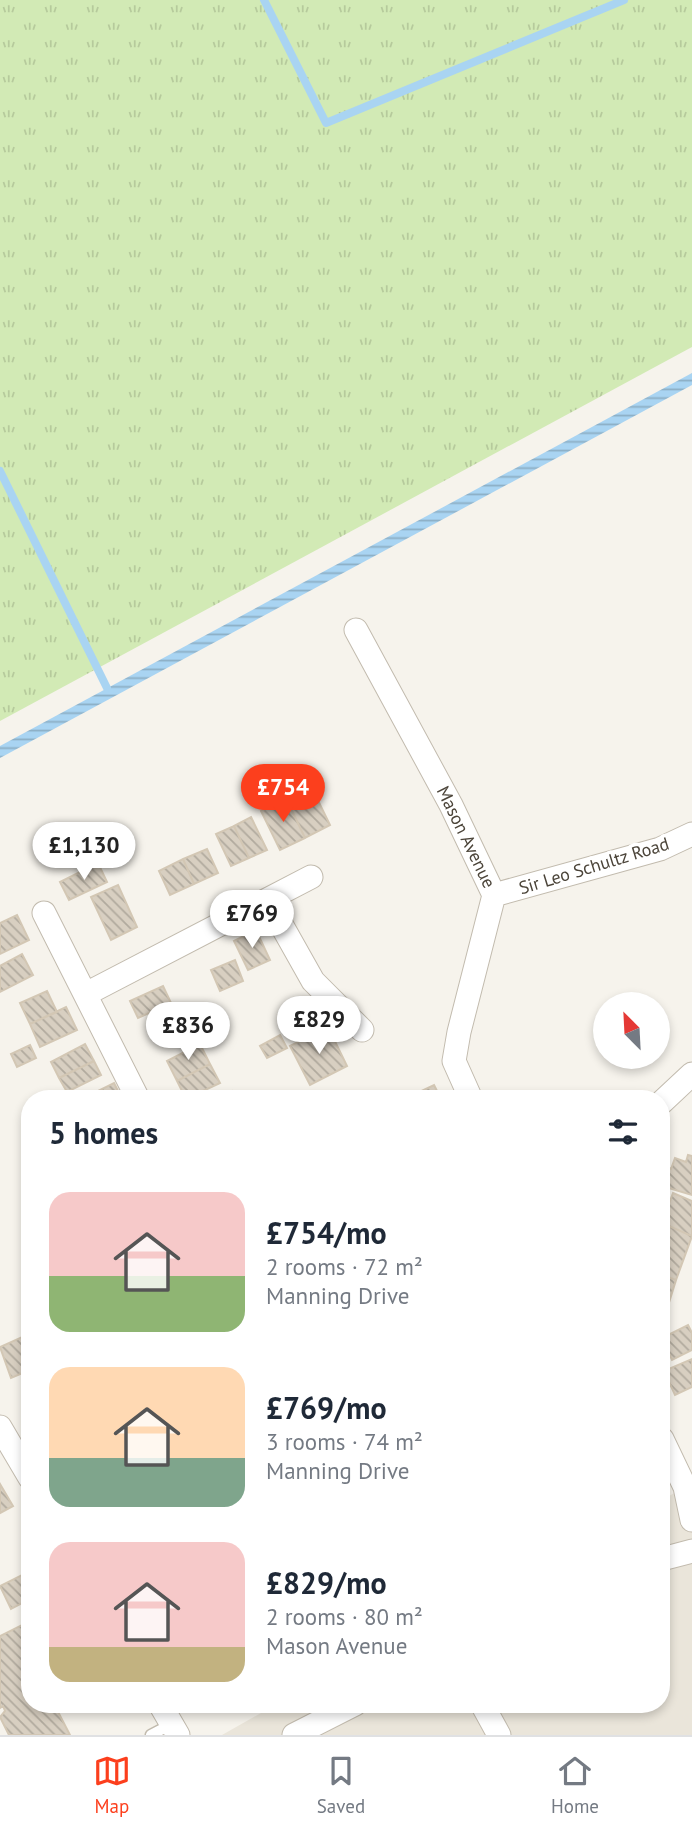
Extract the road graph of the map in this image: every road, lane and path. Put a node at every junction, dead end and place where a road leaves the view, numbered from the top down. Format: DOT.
graph roads {
  1 [pos="356,630"];
  2 [pos="692,834"];
  3 [pos="311,877"];
  4 [pos="494,895"];
  5 [pos="268,901"];
  6 [pos="44,913"];
  7 [pos="86,994"];
  8 [pos="362,1031"];
  9 [pos="692,1074"];
  10 [pos="134,1090"];
  11 [pos="467,1090"];
  12 [pos="670,1095"];
  13 [pos="0,1427"];
  14 [pos="670,1456"];
  15 [pos="21,1463"];
  16 [pos="692,1520"];
  17 [pos="692,1551"];
  18 [pos="670,1557"];
  19 [pos="337,1713"];
  20 [pos="487,1713"];
  21 [pos="294,1735"];
  22 [pos="499,1735"];
  1 -- 4 [label="street, Mason Avenue"];
  2 -- 4 [label="street, Sir Leo Schultz Road"];
  3 -- 5 [label="street"];
  4 -- 11 [label="street, Mason Avenue"];
  5 -- 7 [label="street"];
  5 -- 8 [label="street"];
  6 -- 7 [label="street"];
  7 -- 10 [label="street"];
  9 -- 12 [label="street"];
  13 -- 15 [label="street"];
  14 -- 16 [label="street"];
  17 -- 18 [label="street"];
  19 -- 21 [label="street"];
  20 -- 22 [label="street"];
}
